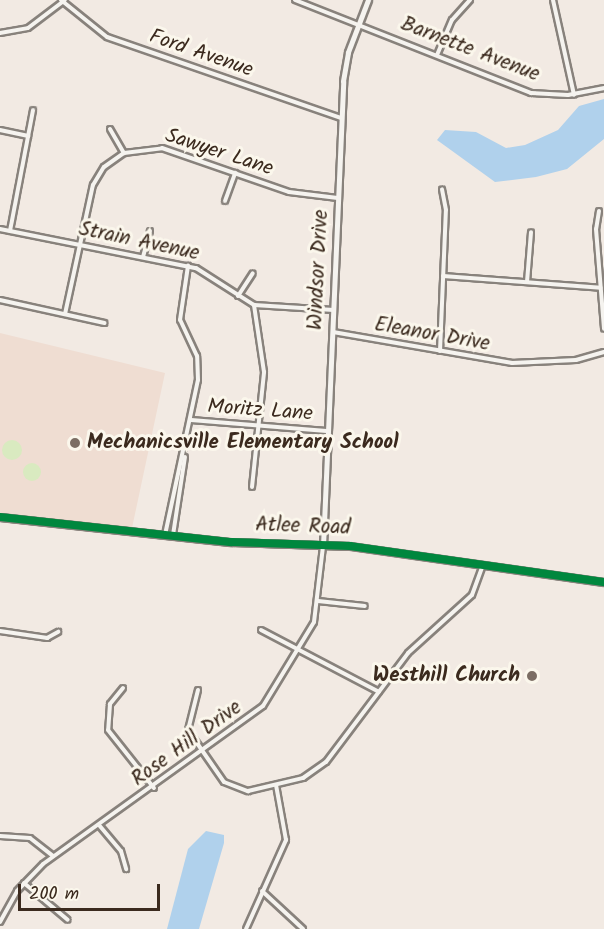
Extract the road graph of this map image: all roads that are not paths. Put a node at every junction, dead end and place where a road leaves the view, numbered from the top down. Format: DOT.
graph roads {
  1 [pos="295,0"];
  2 [pos="369,0"];
  3 [pos="470,0"];
  4 [pos="552,0"];
  5 [pos="63,1"];
  6 [pos="359,22"];
  7 [pos="0,33"];
  8 [pos="438,56"];
  9 [pos="604,88"];
  10 [pos="574,95"];
  11 [pos="33,110"];
  12 [pos="341,118"];
  13 [pos="110,129"];
  14 [pos="0,130"];
  15 [pos="28,136"];
  16 [pos="124,153"];
  17 [pos="235,173"];
  18 [pos="442,189"];
  19 [pos="338,198"];
  20 [pos="225,201"];
  21 [pos="599,211"];
  22 [pos="0,229"];
  23 [pos="10,231"];
  24 [pos="150,231"];
  25 [pos="531,232"];
  26 [pos="82,245"];
  27 [pos="143,257"];
  28 [pos="188,266"];
  29 [pos="253,273"];
  30 [pos="443,276"];
  31 [pos="527,282"];
  32 [pos="601,288"];
  33 [pos="238,296"];
  34 [pos="0,300"];
  35 [pos="254,304"];
  36 [pos="334,310"];
  37 [pos="65,314"];
  38 [pos="105,323"];
  39 [pos="604,328"];
  40 [pos="333,332"];
  41 [pos="440,351"];
  42 [pos="604,352"];
  43 [pos="190,420"];
  44 [pos="262,428"];
  45 [pos="328,431"];
  46 [pos="185,450"];
  47 [pos="252,487"];
  48 [pos="0,517"];
  49 [pos="165,535"];
  50 [pos="173,536"];
  51 [pos="323,546"];
  52 [pos="482,567"];
  53 [pos="604,582"];
  54 [pos="318,601"];
  55 [pos="364,606"];
  56 [pos="261,630"];
  57 [pos="0,631"];
  58 [pos="58,632"];
  59 [pos="301,651"];
  60 [pos="123,688"];
  61 [pos="198,690"];
  62 [pos="379,692"];
  63 [pos="202,753"];
  64 [pos="276,785"];
  65 [pos="154,788"];
  66 [pos="99,825"];
  67 [pos="0,836"];
  68 [pos="53,856"];
  69 [pos="126,869"];
  70 [pos="24,883"];
  71 [pos="262,891"];
  72 [pos="68,920"];
  73 [pos="0,922"];
  74 [pos="246,929"];
  75 [pos="303,929"];
  1 -- 6 [label="street, Barnette Avenue"];
  2 -- 6 [label="main road, Windsor Drive"];
  3 -- 8 [label="street"];
  4 -- 10 [label="street"];
  5 -- 7 [label="street"];
  5 -- 12 [label="street, Ford Avenue"];
  6 -- 8 [label="street, Barnette Avenue"];
  6 -- 12 [label="main road, Windsor Drive"];
  8 -- 10 [label="street, Barnette Avenue"];
  9 -- 10 [label="street, Barnette Avenue"];
  11 -- 15 [label="street"];
  12 -- 19 [label="main road, Windsor Drive"];
  13 -- 16 [label="street"];
  14 -- 15 [label="street"];
  15 -- 23 [label="street"];
  16 -- 17 [label="street, Sawyer Lane"];
  16 -- 26 [label="street"];
  17 -- 19 [label="street, Sawyer Lane"];
  17 -- 20 [label="street"];
  18 -- 30 [label="street"];
  19 -- 36 [label="main road, Windsor Drive"];
  21 -- 32 [label="street"];
  22 -- 23 [label="street, Strain Avenue"];
  23 -- 26 [label="street, Strain Avenue"];
  24 -- 27 [label="street"];
  25 -- 31 [label="street"];
  26 -- 27 [label="street, Strain Avenue"];
  26 -- 37 [label="street"];
  27 -- 28 [label="street, Strain Avenue"];
  28 -- 33 [label="street, Strain Avenue"];
  28 -- 43 [label="street"];
  29 -- 33 [label="street"];
  30 -- 31 [label="street"];
  30 -- 41 [label="street"];
  31 -- 32 [label="street"];
  32 -- 39 [label="street"];
  33 -- 35 [label="street, Strain Avenue"];
  34 -- 37 [label="street"];
  35 -- 36 [label="street, Strain Avenue"];
  35 -- 44 [label="street"];
  36 -- 40 [label="main road, Windsor Drive"];
  37 -- 38 [label="street"];
  40 -- 41 [label="street, Eleanor Drive"];
  40 -- 45 [label="main road, Windsor Drive"];
  41 -- 42 [label="street, Eleanor Drive"];
  43 -- 44 [label="street, Moritz Lane"];
  43 -- 46 [label="street"];
  44 -- 45 [label="street, Moritz Lane"];
  44 -- 47 [label="street"];
  45 -- 51 [label="main road, Windsor Drive"];
  46 -- 49 [label="street"];
  46 -- 50 [label="street"];
  48 -- 49 [label="main road, Atlee Road"];
  49 -- 50 [label="main road, Atlee Road"];
  50 -- 51 [label="main road, Atlee Road"];
  51 -- 52 [label="main road, Atlee Road"];
  51 -- 54 [label="street, Rose Hill Drive"];
  52 -- 53 [label="main road, Atlee Road"];
  52 -- 62 [label="street"];
  54 -- 55 [label="street"];
  54 -- 59 [label="street, Rose Hill Drive"];
  56 -- 59 [label="street"];
  57 -- 58 [label="street"];
  59 -- 62 [label="street"];
  59 -- 63 [label="street, Rose Hill Drive"];
  60 -- 65 [label="street"];
  61 -- 63 [label="street"];
  62 -- 64 [label="street"];
  63 -- 64 [label="street"];
  63 -- 65 [label="street, Rose Hill Drive"];
  64 -- 71 [label="street"];
  65 -- 66 [label="street, Rose Hill Drive"];
  66 -- 68 [label="street, Rose Hill Drive"];
  66 -- 69 [label="street"];
  67 -- 68 [label="street"];
  68 -- 70 [label="street, Rose Hill Drive"];
  70 -- 72 [label="street"];
  70 -- 73 [label="street, Rose Hill Drive"];
  71 -- 74 [label="street"];
  71 -- 75 [label="street"];
}
